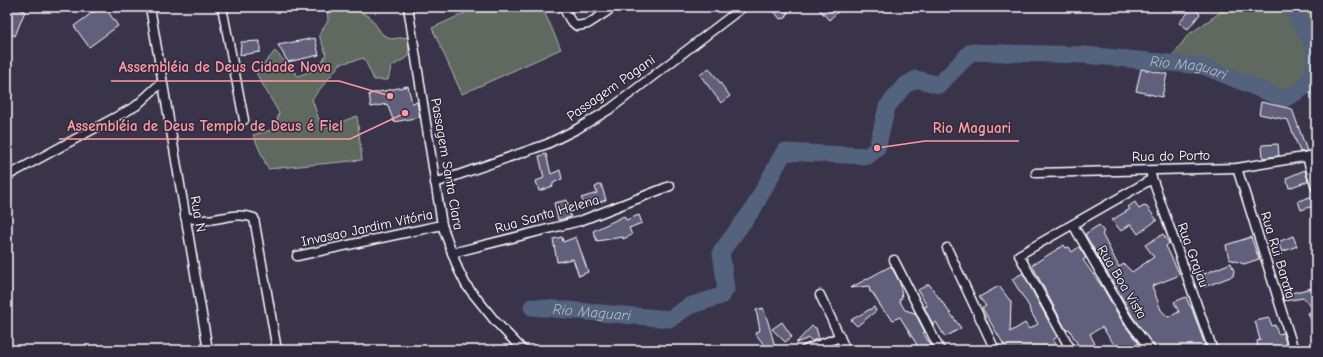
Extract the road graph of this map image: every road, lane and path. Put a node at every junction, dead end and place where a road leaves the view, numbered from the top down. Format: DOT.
graph roads {
  1 [pos="150,7"];
  2 [pos="222,7"];
  3 [pos="408,7"];
  4 [pos="563,7"];
  5 [pos="614,7"];
  6 [pos="744,7"];
  7 [pos="162,82"];
  8 [pos="244,120"];
  9 [pos="1316,155"];
  10 [pos="1307,158"];
  11 [pos="1237,168"];
  12 [pos="1149,169"];
  13 [pos="1036,173"];
  14 [pos="7,176"];
  15 [pos="1152,179"];
  16 [pos="435,183"];
  17 [pos="670,186"];
  18 [pos="1316,188"];
  19 [pos="186,216"];
  20 [pos="442,225"];
  21 [pos="1073,225"];
  22 [pos="947,248"];
  23 [pos="452,253"];
  24 [pos="297,256"];
  25 [pos="894,260"];
  26 [pos="820,295"];
  27 [pos="840,337"];
  28 [pos="208,350"];
  29 [pos="277,350"];
  30 [pos="523,350"];
  31 [pos="805,350"];
  32 [pos="846,350"];
  33 [pos="940,350"];
  34 [pos="995,350"];
  35 [pos="1071,350"];
  36 [pos="1151,350"];
  37 [pos="1213,350"];
  38 [pos="1294,350"];
  1 -- 7 [label="street, Rua N"];
  2 -- 8 [label="street"];
  3 -- 16 [label="street, Passagem Santa Clara"];
  4 -- 5 [label="street"];
  6 -- 16 [label="street, Passagem Pagani"];
  7 -- 14 [label="street"];
  7 -- 19 [label="street, Rua N"];
  9 -- 10 [label="street, Rua do Porto"];
  10 -- 11 [label="street, Rua do Porto"];
  10 -- 18 [label="street"];
  11 -- 12 [label="street, Rua do Porto"];
  11 -- 38 [label="street, Rua Rui Barata"];
  12 -- 13 [label="street, Rua do Porto"];
  12 -- 15 [label="street, Rua Grajau"];
  15 -- 21 [label="street"];
  15 -- 37 [label="street, Rua Grajau"];
  16 -- 20 [label="street, Passagem Santa Clara"];
  17 -- 23 [label="street, Rua Santa Helena"];
  19 -- 28 [label="street, Rua N"];
  19 -- 29 [label="street"];
  20 -- 23 [label="street, Passagem Santa Clara"];
  20 -- 24 [label="street, Invasao Jardim Vitória"];
  21 -- 35 [label="street"];
  21 -- 36 [label="street, Rua Boa Vista"];
  22 -- 34 [label="street"];
  23 -- 30 [label="street, Passagem Santa Clara"];
  25 -- 33 [label="street"];
  26 -- 27 [label="street"];
  27 -- 31 [label="street"];
  27 -- 32 [label="street"];
}
